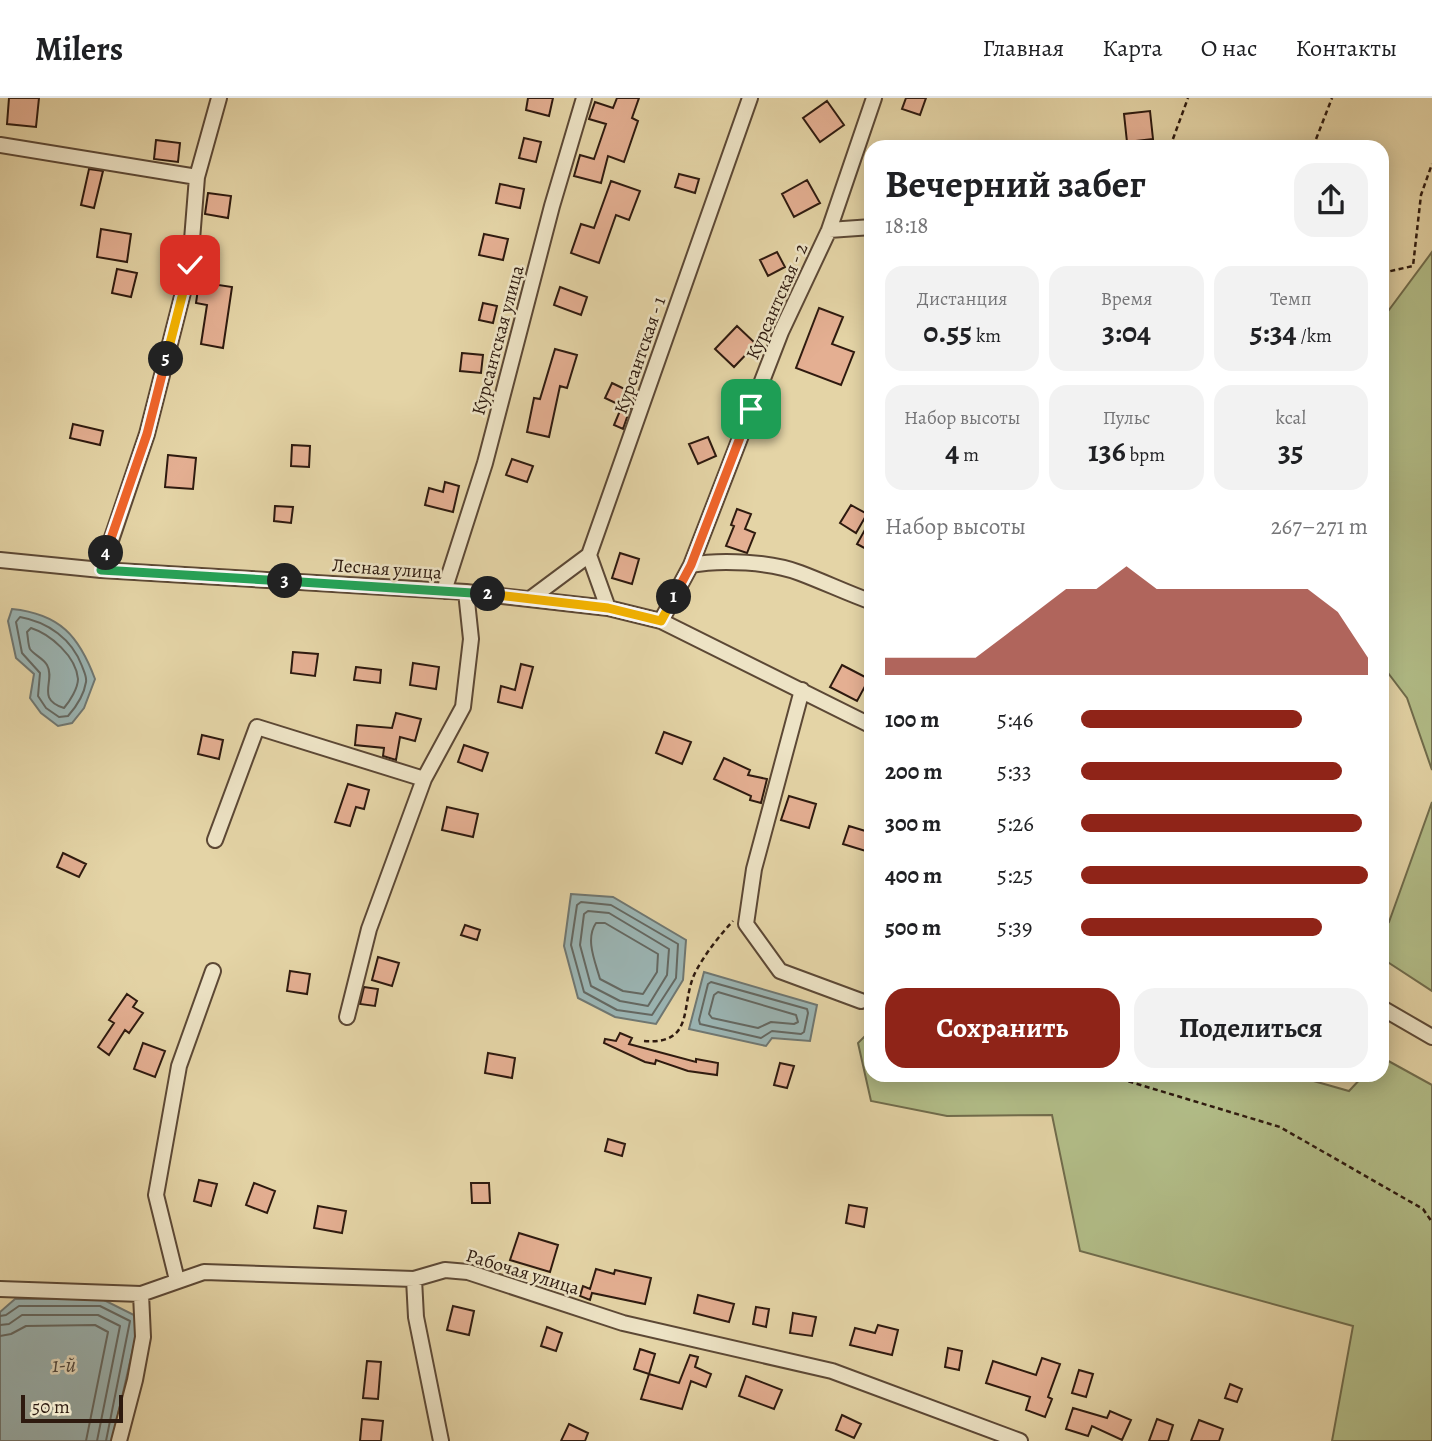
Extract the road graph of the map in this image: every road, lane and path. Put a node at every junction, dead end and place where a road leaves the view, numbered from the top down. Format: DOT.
graph roads {
  1 [pos="219,98"];
  2 [pos="584,98"];
  3 [pos="750,98"];
  4 [pos="874,98"];
  5 [pos="1188,98"];
  6 [pos="1332,98"];
  7 [pos="1173,140"];
  8 [pos="1316,140"];
  9 [pos="0,145"];
  10 [pos="1432,164"];
  11 [pos="197,177"];
  12 [pos="864,228"];
  13 [pos="829,230"];
  14 [pos="1389,271"];
  15 [pos="589,555"];
  16 [pos="0,560"];
  17 [pos="691,565"];
  18 [pos="101,570"];
  19 [pos="444,591"];
  20 [pos="466,592"];
  21 [pos="530,599"];
  22 [pos="864,599"];
  23 [pos="608,608"];
  24 [pos="661,621"];
  25 [pos="802,691"];
  26 [pos="864,722"];
  27 [pos="424,779"];
  28 [pos="215,841"];
  29 [pos="733,921"];
  30 [pos="213,971"];
  31 [pos="861,1001"];
  32 [pos="1389,1012"];
  33 [pos="348,1017"];
  34 [pos="1432,1037"];
  35 [pos="644,1041"];
  36 [pos="1130,1082"];
  37 [pos="1432,1222"];
  38 [pos="414,1279"];
  39 [pos="177,1280"];
  40 [pos="0,1289"];
  41 [pos="141,1294"];
  42 [pos="988,1429"];
  43 [pos="119,1441"];
  44 [pos="441,1441"];
  45 [pos="977,1441"];
  46 [pos="1020,1441"];
  1 -- 11 [label="street"];
  2 -- 19 [label="street, Курсантская улица"];
  3 -- 15 [label="street, Курсантская - 1"];
  4 -- 13 [label="street, Курсантская - 2"];
  5 -- 7 [label="path"];
  6 -- 8 [label="path"];
  9 -- 11 [label="street"];
  10 -- 14 [label="path"];
  11 -- 18 [label="street"];
  12 -- 13 [label="street"];
  13 -- 17 [label="street, Курсантская - 2"];
  15 -- 21 [label="street"];
  15 -- 23 [label="street"];
  16 -- 18 [label="street, Лесная улица"];
  17 -- 22 [label="street"];
  17 -- 24 [label="street, Курсантская - 2"];
  18 -- 19 [label="street, Лесная улица"];
  19 -- 20 [label="street, Лесная улица"];
  20 -- 21 [label="street, Лесная улица"];
  20 -- 27 [label="street"];
  21 -- 23 [label="street, Лесная улица"];
  23 -- 24 [label="street, Лесная улица"];
  24 -- 25 [label="street, Лесная улица"];
  25 -- 26 [label="street, Лесная улица"];
  25 -- 31 [label="street"];
  27 -- 28 [label="street"];
  27 -- 33 [label="street"];
  29 -- 35 [label="path"];
  30 -- 39 [label="street"];
  32 -- 34 [label="street"];
  36 -- 37 [label="path"];
  38 -- 39 [label="street, Рабочая улица"];
  38 -- 42 [label="street, Рабочая улица"];
  38 -- 44 [label="street"];
  39 -- 41 [label="street, Рабочая улица"];
  40 -- 41 [label="street, Рабочая улица"];
  41 -- 43 [label="street"];
  42 -- 45 [label="street"];
  42 -- 46 [label="street, Рабочая улица"];
}
